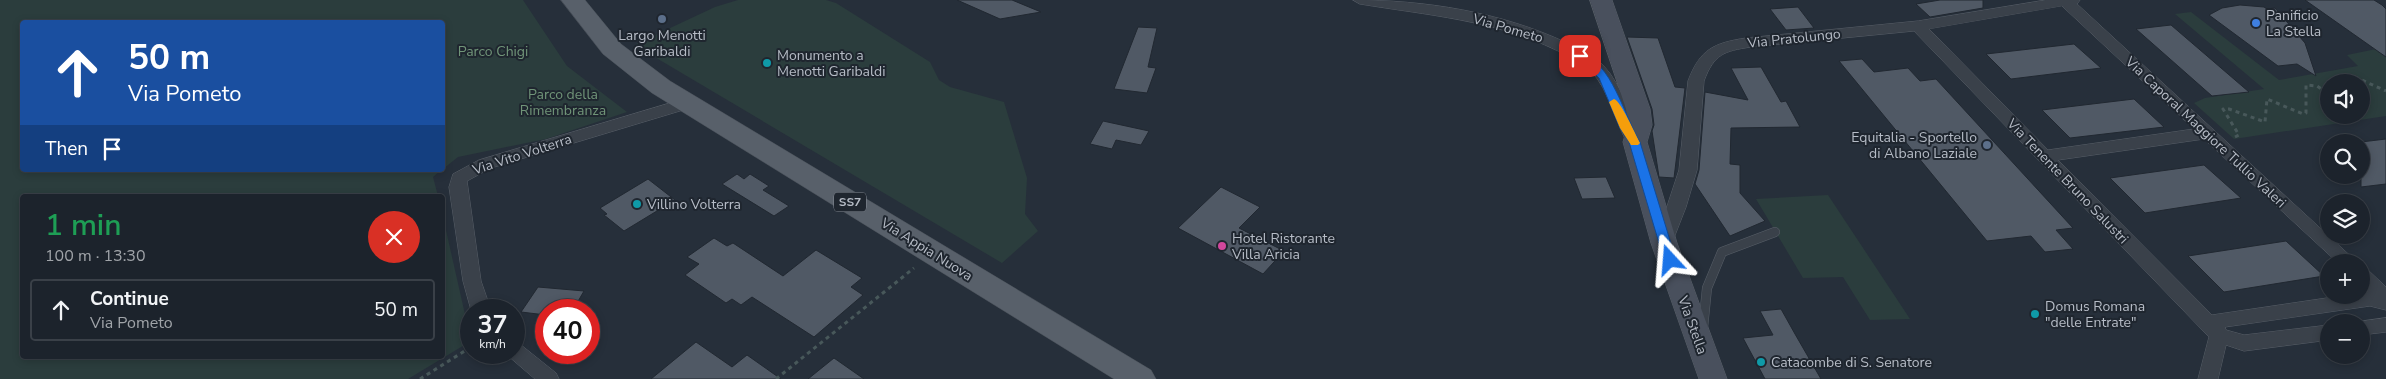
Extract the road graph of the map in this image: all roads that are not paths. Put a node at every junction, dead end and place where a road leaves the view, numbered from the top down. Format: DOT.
graph roads {
  1 [pos="1360,0"];
  2 [pos="1601,0"];
  3 [pos="2069,1"];
  4 [pos="575,3"];
  5 [pos="1918,26"];
  6 [pos="688,103"];
  7 [pos="2211,136"];
  8 [pos="1634,142"];
  9 [pos="2044,156"];
  10 [pos="1775,232"];
  11 [pos="1664,243"];
  12 [pos="2339,254"];
  13 [pos="2370,283"];
  14 [pos="2386,298"];
  15 [pos="478,299"];
  16 [pos="2386,303"];
  17 [pos="2386,325"];
  18 [pos="2370,327"];
  19 [pos="2215,331"];
  20 [pos="2320,333"];
  21 [pos="1702,348"];
  22 [pos="525,359"];
  23 [pos="549,379"];
  24 [pos="1140,379"];
  25 [pos="1713,379"];
  26 [pos="2208,379"];
  1 -- 8 [label="street, Via Pometo"];
  2 -- 8 [label="street"];
  3 -- 5 [label="street, Via Pratolungo"];
  3 -- 7 [label="street, Via Caporal Maggiore Tullio Valeri"];
  4 -- 6 [label="main road, Via Appia Nuova / SS7"];
  5 -- 9 [label="street, Via Tenente Bruno Salustri"];
  5 -- 11 [label="street, Via Pratolungo"];
  6 -- 15 [label="street, Via Vito Volterra"];
  6 -- 24 [label="main road, Via Appia Nuova / SS7"];
  7 -- 9 [label="street"];
  7 -- 12 [label="street, Via Caporal Maggiore Tullio Valeri"];
  8 -- 11 [label="street, Via Stella"];
  9 -- 19 [label="street, Via Tenente Bruno Salustri"];
  10 -- 21 [label="lane"];
  11 -- 21 [label="street, Via Stella"];
  13 -- 14 [label="street"];
  16 -- 19 [label="street"];
  17 -- 18 [label="street"];
  19 -- 20 [label="street"];
  19 -- 26 [label="street"];
  21 -- 25 [label="street, Via Stella"];
  22 -- 23 [label="street"];
}
